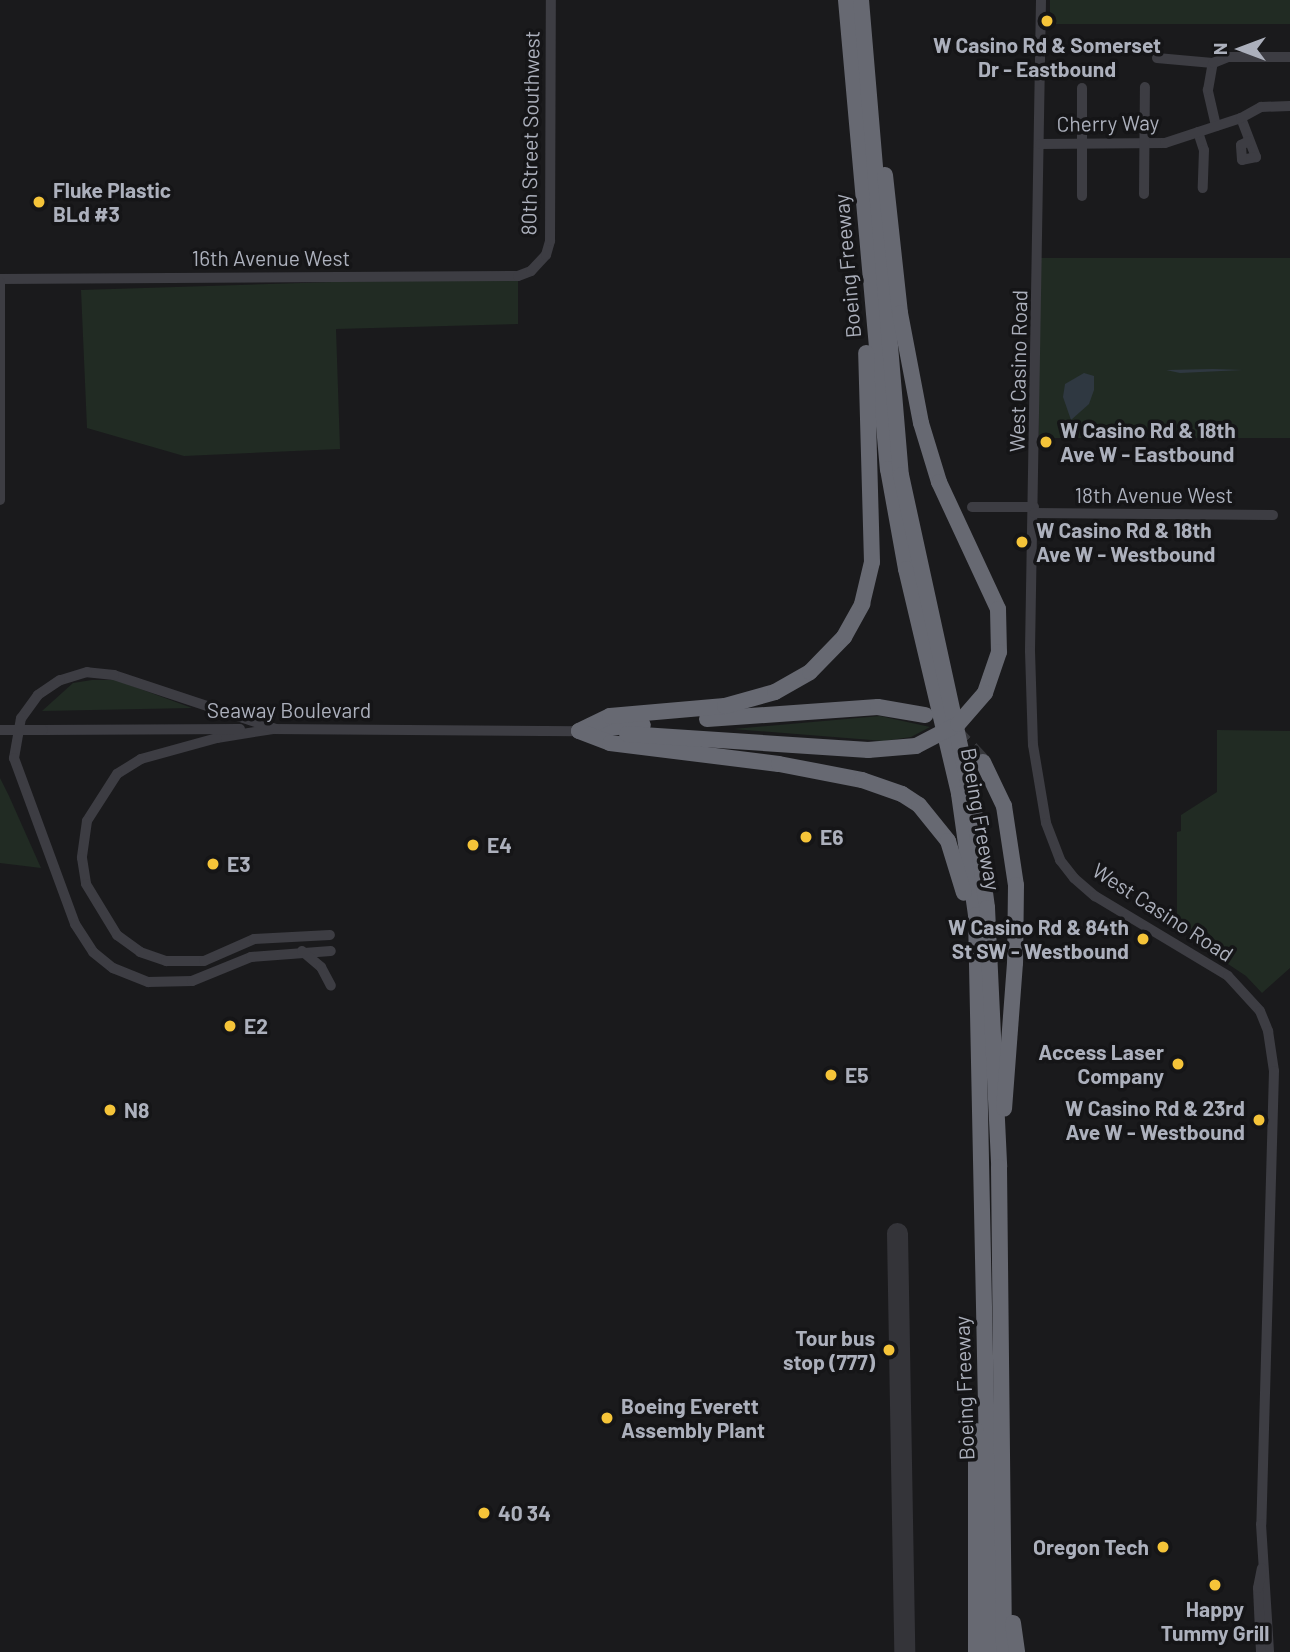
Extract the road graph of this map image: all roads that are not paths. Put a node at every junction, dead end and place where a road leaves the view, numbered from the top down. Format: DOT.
graph roads {
  1 [pos="551,0"];
  2 [pos="846,0"];
  3 [pos="864,0"];
  4 [pos="1041,0"];
  5 [pos="1290,57"];
  6 [pos="1157,58"];
  7 [pos="1213,63"];
  8 [pos="1145,87"];
  9 [pos="1083,88"];
  10 [pos="1290,106"];
  11 [pos="1241,118"];
  12 [pos="1216,126"];
  13 [pos="1198,132"];
  14 [pos="1249,141"];
  15 [pos="1144,143"];
  16 [pos="1040,144"];
  17 [pos="1082,144"];
  18 [pos="1203,188"];
  19 [pos="1144,194"];
  20 [pos="1082,196"];
  21 [pos="862,206"];
  22 [pos="540,264"];
  23 [pos="0,280"];
  24 [pos="0,500"];
  25 [pos="972,507"];
  26 [pos="1034,510"];
  27 [pos="1273,515"];
  28 [pos="925,715"];
  29 [pos="276,729"];
  30 [pos="0,730"];
  31 [pos="579,731"];
  32 [pos="983,762"];
  33 [pos="330,935"];
  34 [pos="302,951"];
  35 [pos="331,951"];
  36 [pos="331,986"];
  37 [pos="976,1009"];
  38 [pos="999,1167"];
  39 [pos="979,1233"];
  40 [pos="1005,1481"];
  41 [pos="1264,1559"];
  42 [pos="976,1652"];
  43 [pos="991,1652"];
  44 [pos="1004,1652"];
  45 [pos="1017,1652"];
  46 [pos="1261,1652"];
  47 [pos="1269,1652"];
  1 -- 22 [label="street, 80th Street Southwest"];
  2 -- 21 [label="highway, Boeing Freeway"];
  3 -- 31 [label="highway, bridge"];
  3 -- 38 [label="highway, Boeing Freeway"];
  4 -- 16 [label="street, West Casino Road"];
  5 -- 7 [label="street"];
  6 -- 7 [label="street"];
  7 -- 12 [label="street"];
  8 -- 15 [label="street"];
  9 -- 17 [label="street"];
  10 -- 11 [label="street, Cherry Way"];
  11 -- 12 [label="street, Cherry Way"];
  11 -- 14 [label="street"];
  12 -- 13 [label="street, Cherry Way"];
  13 -- 15 [label="street, Cherry Way"];
  13 -- 18 [label="street"];
  15 -- 17 [label="street, Cherry Way"];
  15 -- 19 [label="street"];
  16 -- 17 [label="street, Cherry Way"];
  16 -- 26 [label="street, West Casino Road"];
  17 -- 20 [label="street"];
  21 -- 31 [label="highway"];
  21 -- 37 [label="highway, Boeing Freeway"];
  22 -- 23 [label="street, 16th Avenue West"];
  23 -- 24 [label="street"];
  25 -- 26 [label="street, 18th Avenue West"];
  26 -- 27 [label="street, 18th Avenue West"];
  26 -- 41 [label="street, West Casino Road"];
  28 -- 31 [label="highway"];
  29 -- 30 [label="street, Seaway Boulevard, bridge"];
  29 -- 31 [label="street, Seaway Boulevard"];
  29 -- 33 [label="street"];
  29 -- 34 [label="street"];
  31 -- 37 [label="highway"];
  32 -- 38 [label="highway"];
  34 -- 35 [label="street"];
  34 -- 36 [label="street"];
  37 -- 39 [label="highway, Boeing Freeway"];
  38 -- 40 [label="highway, Boeing Freeway"];
  39 -- 42 [label="highway"];
  39 -- 43 [label="highway, Boeing Freeway"];
  40 -- 44 [label="highway, Boeing Freeway"];
  40 -- 45 [label="highway"];
  41 -- 46 [label="street, West Casino Road"];
  41 -- 47 [label="street, West Casino Road"];
}
